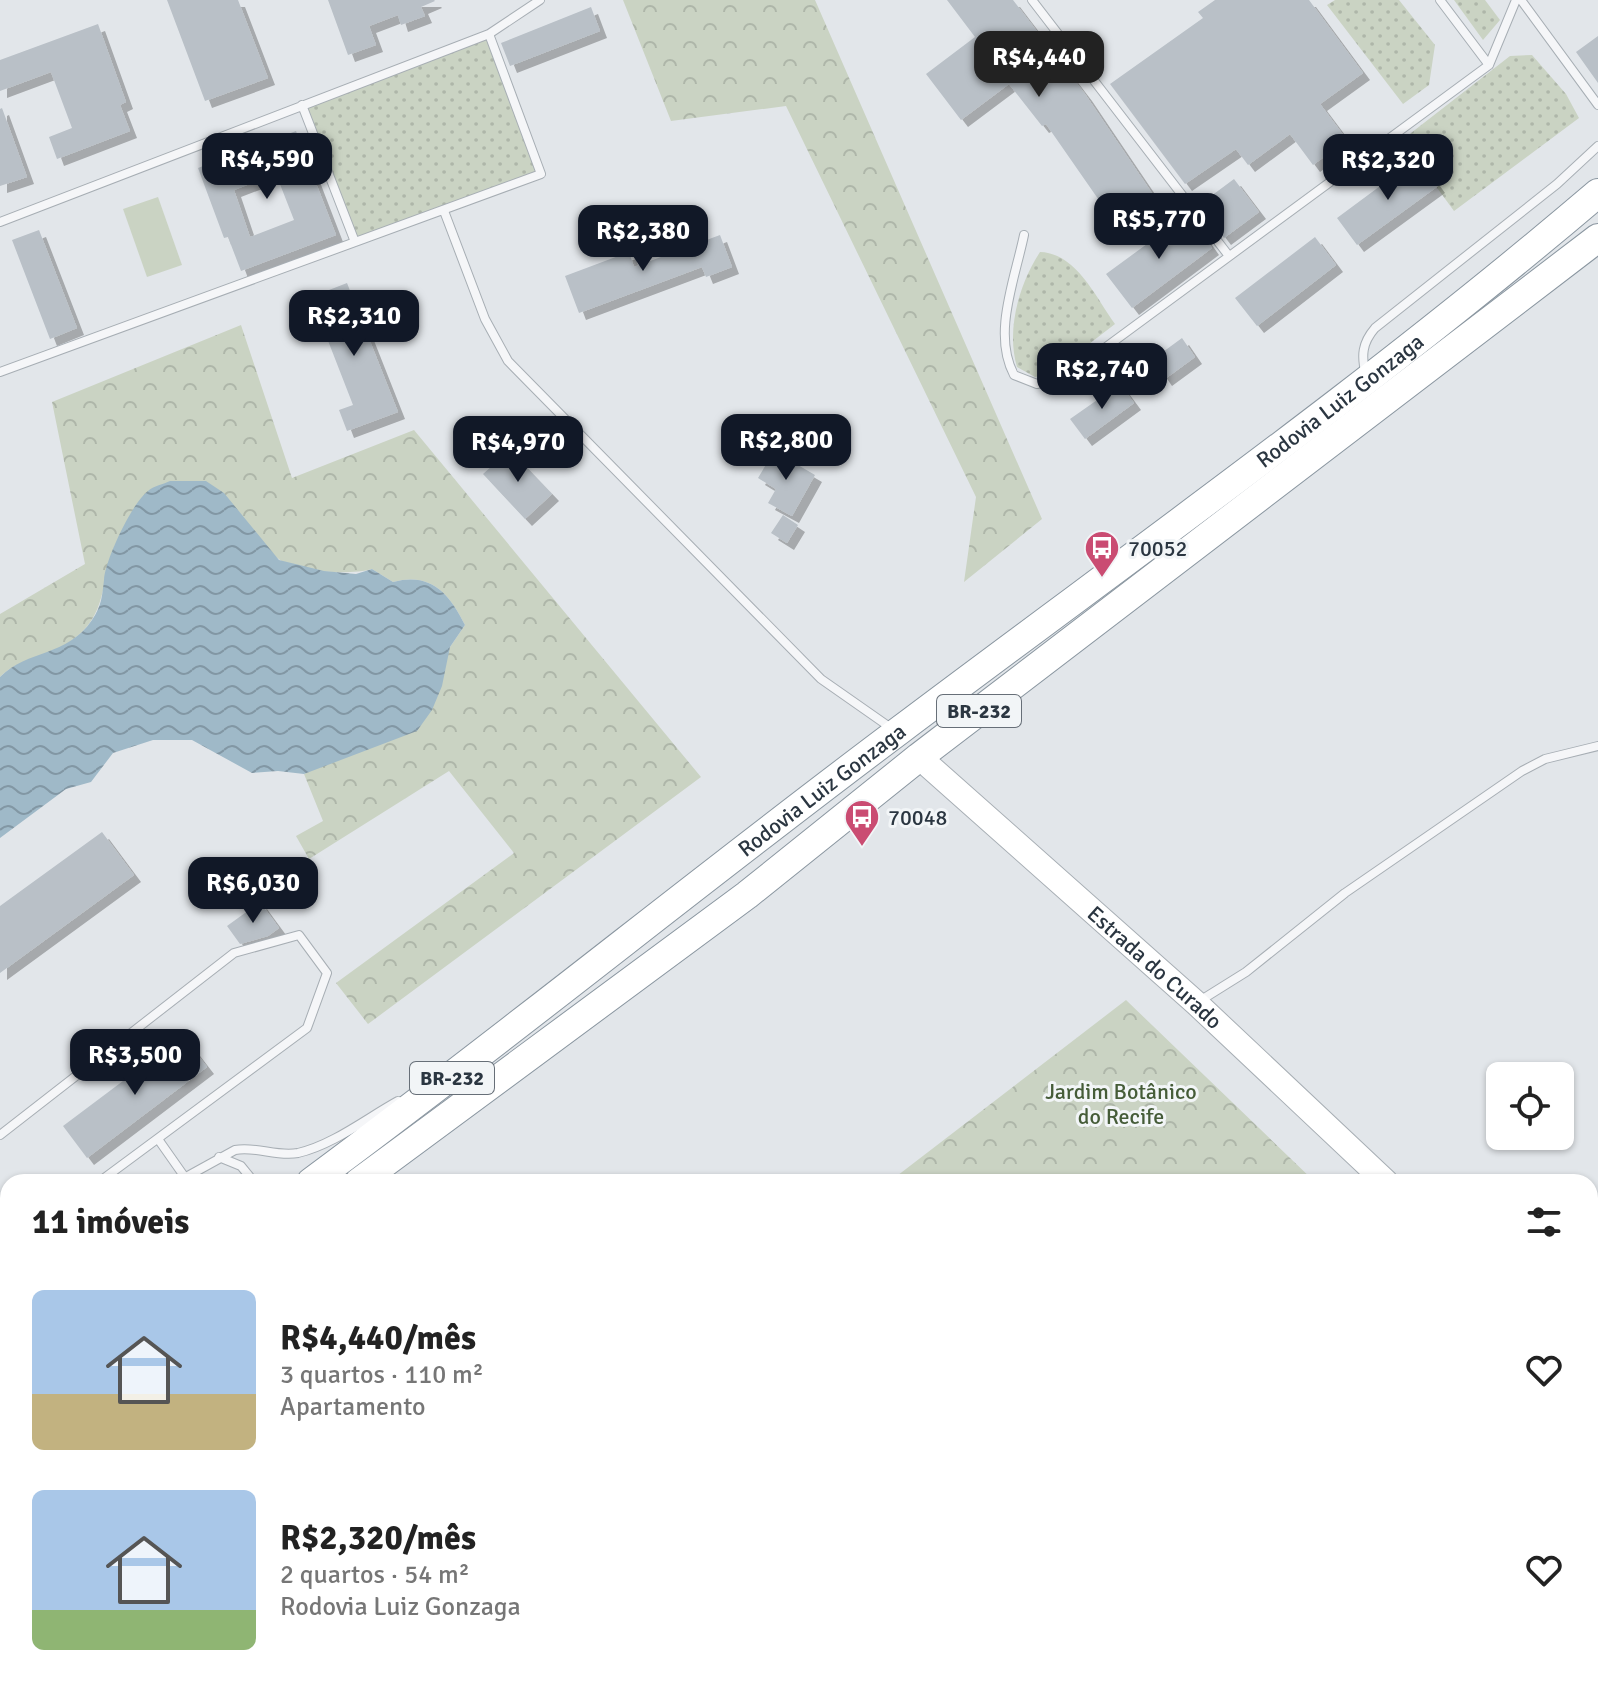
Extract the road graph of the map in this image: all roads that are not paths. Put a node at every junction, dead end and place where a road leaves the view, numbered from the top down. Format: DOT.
graph roads {
  1 [pos="540,0"];
  2 [pos="1032,0"];
  3 [pos="1440,0"];
  4 [pos="1518,0"];
  5 [pos="489,34"];
  6 [pos="1489,65"];
  7 [pos="302,105"];
  8 [pos="1598,105"];
  9 [pos="1598,146"];
  10 [pos="1598,193"];
  11 [pos="444,211"];
  12 [pos="0,222"];
  13 [pos="1024,235"];
  14 [pos="355,242"];
  15 [pos="1594,246"];
  16 [pos="1229,256"];
  17 [pos="0,372"];
  18 [pos="1368,382"];
  19 [pos="896,732"];
  20 [pos="1598,746"];
  21 [pos="919,757"];
  22 [pos="1196,1003"];
  23 [pos="467,1067"];
  24 [pos="0,1135"];
  25 [pos="158,1139"];
  26 [pos="219,1157"];
  27 [pos="110,1174"];
  28 [pos="178,1174"];
  29 [pos="190,1174"];
  30 [pos="248,1174"];
  31 [pos="322,1174"];
  32 [pos="370,1174"];
  33 [pos="1378,1174"];
  1 -- 5 [label="lane"];
  2 -- 16 [label="lane"];
  3 -- 6 [label="lane"];
  4 -- 6 [label="lane"];
  4 -- 8 [label="lane"];
  5 -- 7 [label="lane"];
  5 -- 11 [label="lane"];
  6 -- 16 [label="lane"];
  7 -- 12 [label="lane"];
  7 -- 14 [label="lane"];
  9 -- 18 [label="lane"];
  10 -- 18 [label="highway, Rodovia Luiz Gonzaga / BR-232"];
  11 -- 14 [label="lane"];
  11 -- 19 [label="lane"];
  13 -- 16 [label="lane"];
  14 -- 17 [label="lane"];
  15 -- 21 [label="highway, Rodovia Luiz Gonzaga / BR-232"];
  18 -- 19 [label="highway, Rodovia Luiz Gonzaga / BR-232"];
  19 -- 23 [label="highway, Rodovia Luiz Gonzaga / BR-232"];
  20 -- 22 [label="lane"];
  21 -- 22 [label="main road, Estrada do Curado"];
  21 -- 32 [label="highway, Rodovia Luiz Gonzaga / BR-232"];
  22 -- 33 [label="main road, Estrada do Curado"];
  23 -- 26 [label="lane"];
  23 -- 31 [label="highway, Rodovia Luiz Gonzaga / BR-232"];
  24 -- 25 [label="lane"];
  25 -- 27 [label="lane"];
  25 -- 28 [label="lane"];
  26 -- 29 [label="lane"];
  26 -- 30 [label="lane"];
}
